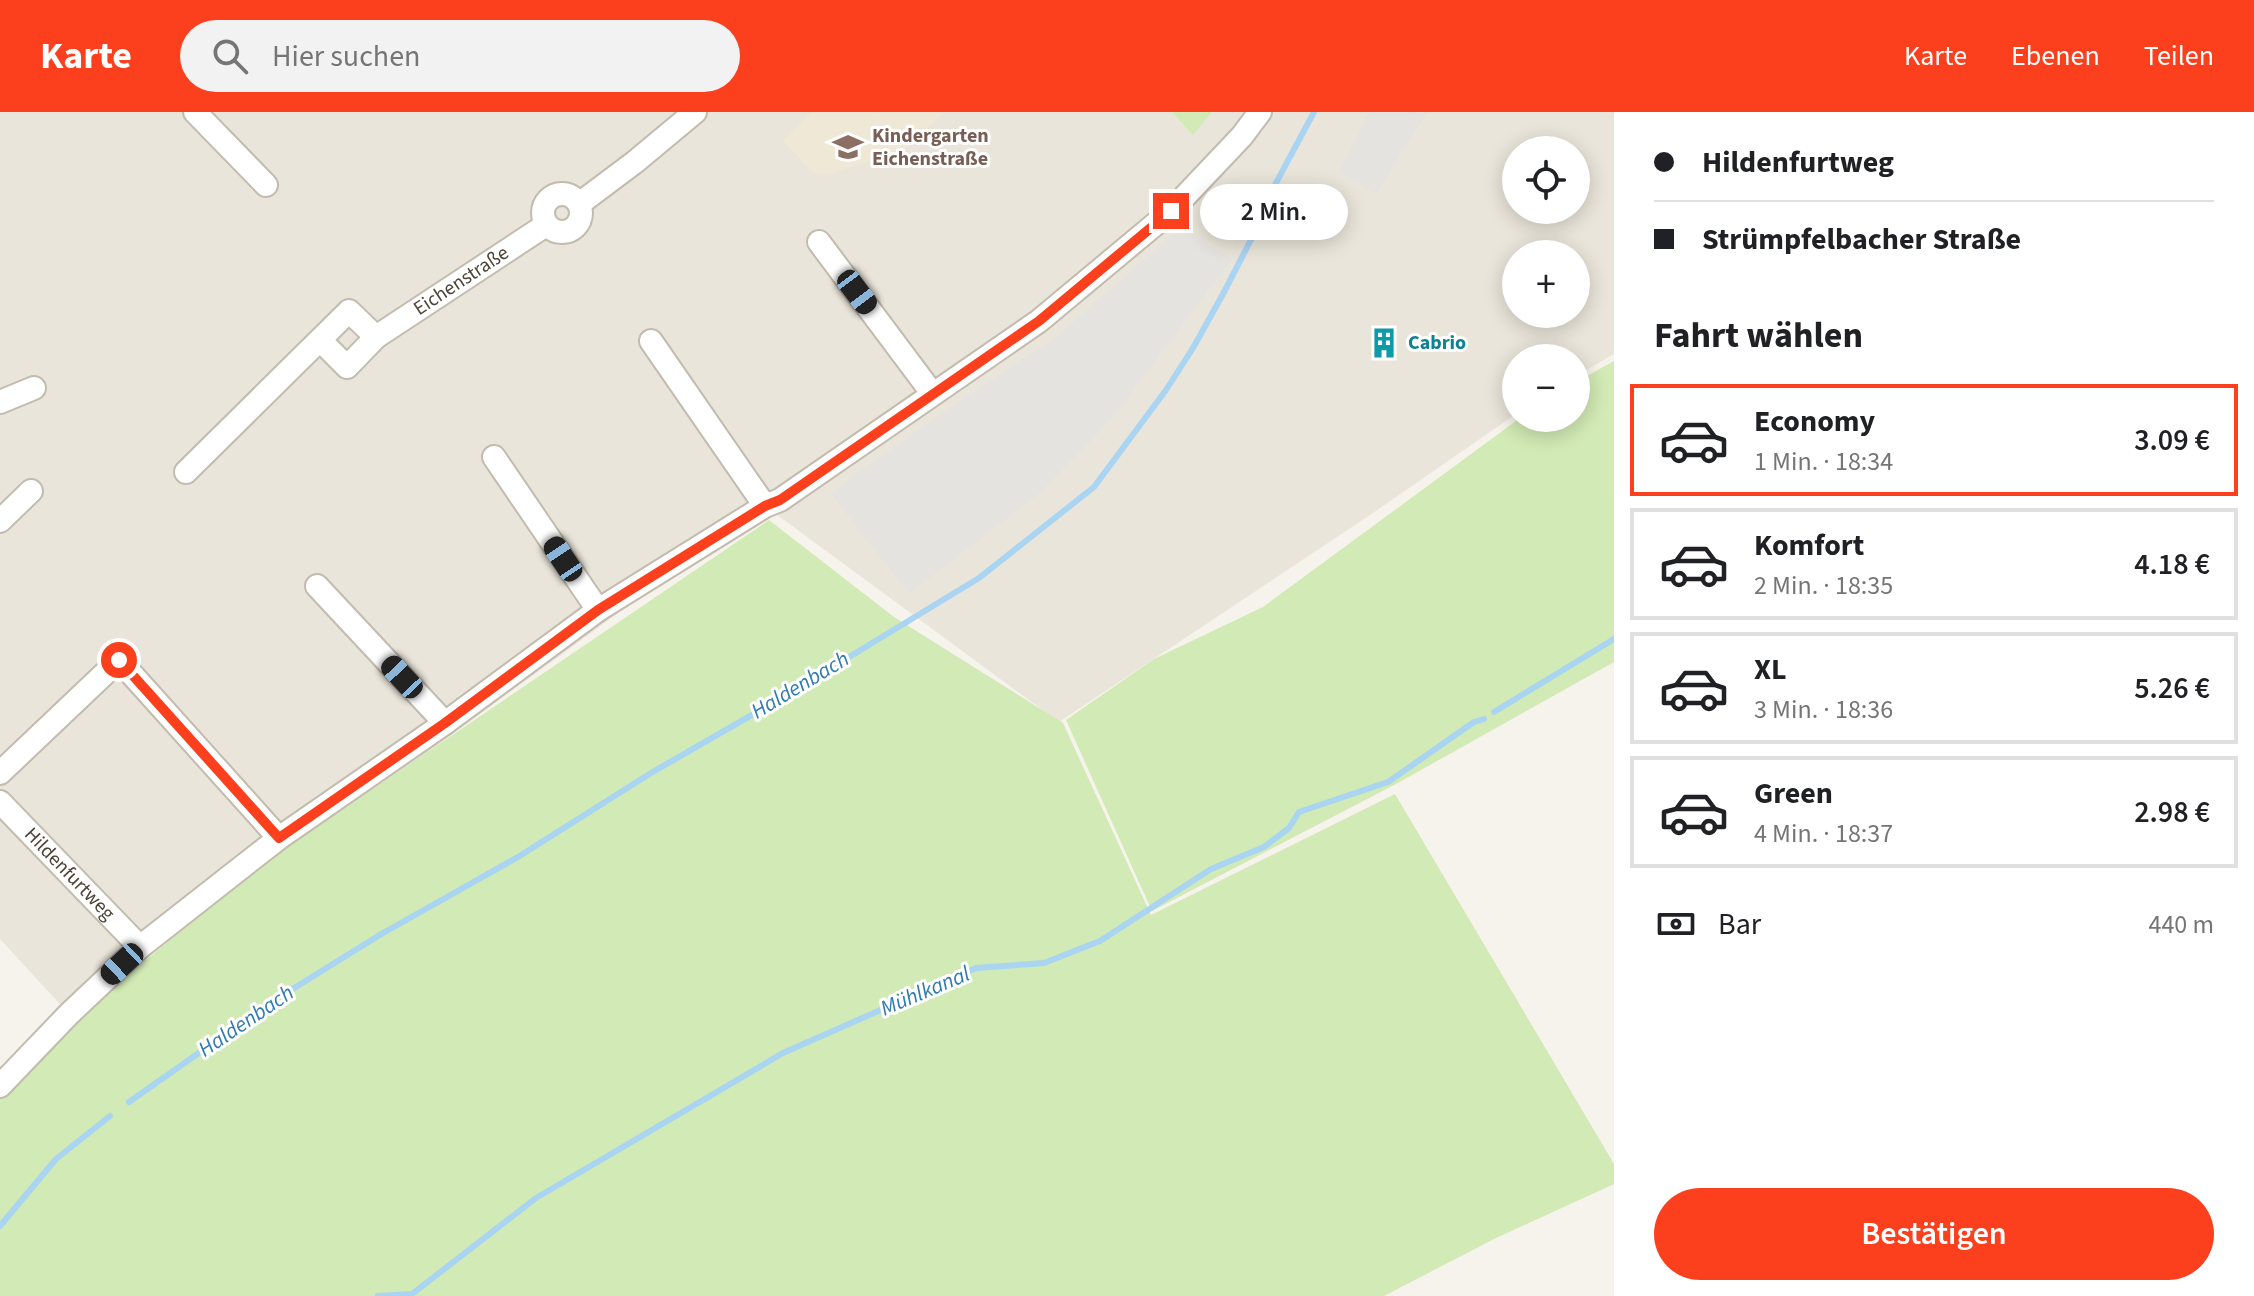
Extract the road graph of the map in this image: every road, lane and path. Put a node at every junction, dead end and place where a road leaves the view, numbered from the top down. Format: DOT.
graph roads {
  1 [pos="195,112"];
  2 [pos="695,112"];
  3 [pos="1260,112"];
  4 [pos="266,185"];
  5 [pos="819,242"];
  6 [pos="376,337"];
  7 [pos="320,340"];
  8 [pos="651,341"];
  9 [pos="34,388"];
  10 [pos="932,393"];
  11 [pos="0,402"];
  12 [pos="494,457"];
  13 [pos="186,472"];
  14 [pos="31,491"];
  15 [pos="765,506"];
  16 [pos="0,521"];
  17 [pos="317,586"];
  18 [pos="598,610"];
  19 [pos="445,723"];
  20 [pos="0,773"];
  21 [pos="0,802"];
  22 [pos="279,838"];
  23 [pos="140,947"];
  24 [pos="0,1086"];
  1 -- 4 [label="street"];
  2 -- 6 [label="street, Eichenstraße"];
  3 -- 10 [label="street"];
  5 -- 10 [label="street"];
  6 -- 7 [label="street"];
  6 -- 7 [label="street, Eichenstraße"];
  7 -- 13 [label="street"];
  8 -- 15 [label="street"];
  9 -- 11 [label="street"];
  10 -- 15 [label="street"];
  12 -- 18 [label="street"];
  14 -- 16 [label="street"];
  15 -- 18 [label="street"];
  17 -- 19 [label="street"];
  18 -- 19 [label="street"];
  19 -- 22 [label="street"];
  20 -- 22 [label="street"];
  21 -- 23 [label="street, Hildenfurtweg"];
  22 -- 23 [label="street"];
  23 -- 24 [label="street"];
}
